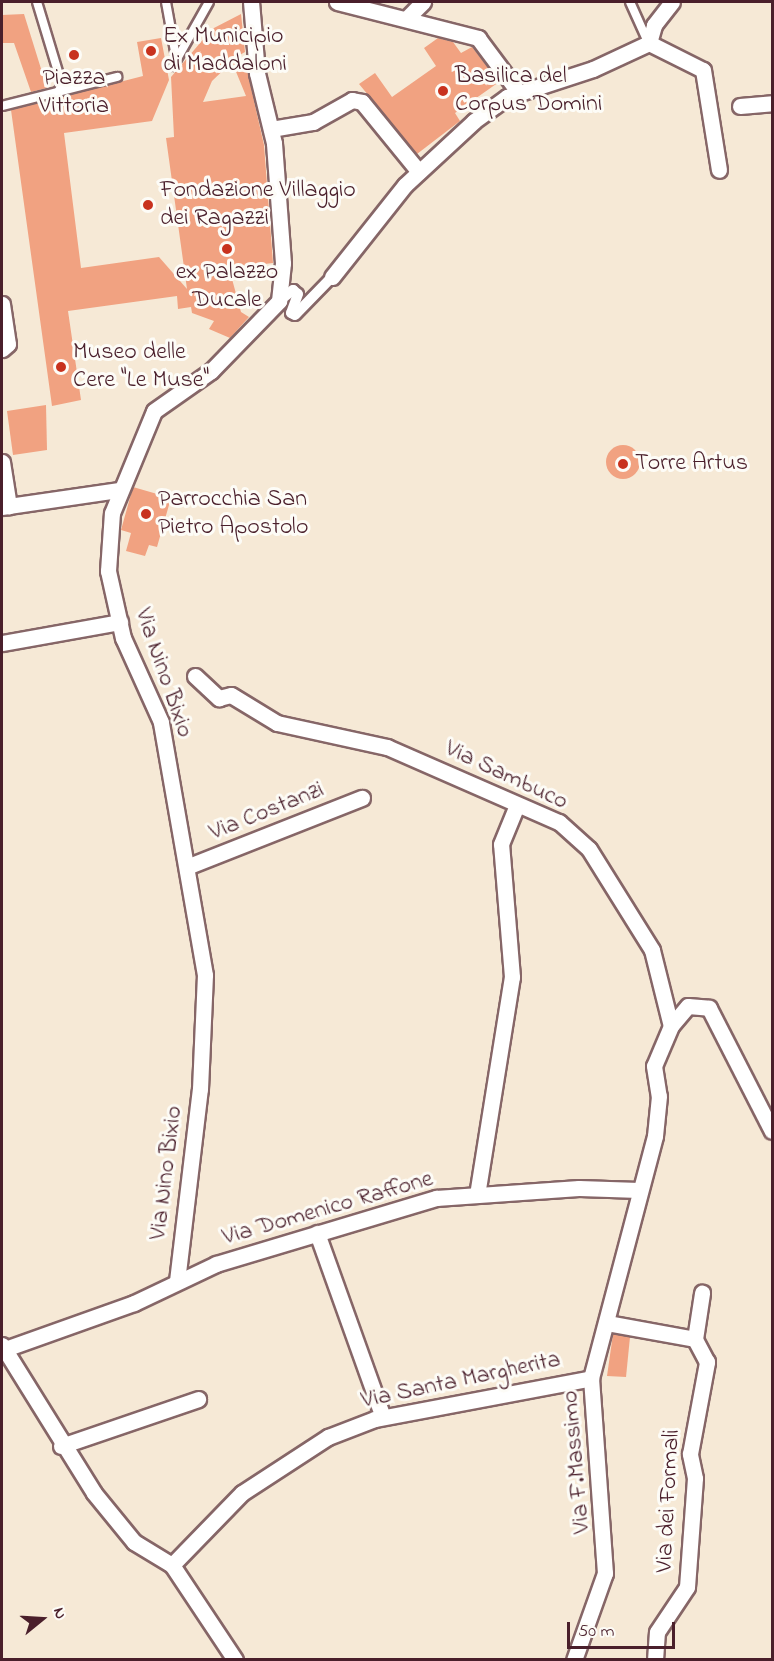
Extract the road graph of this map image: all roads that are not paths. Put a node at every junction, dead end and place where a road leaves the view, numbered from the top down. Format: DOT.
graph roads {
  1 [pos="37,2"];
  2 [pos="166,2"];
  3 [pos="209,2"];
  4 [pos="251,2"];
  5 [pos="337,2"];
  6 [pos="423,2"];
  7 [pos="630,2"];
  8 [pos="672,2"];
  9 [pos="410,16"];
  10 [pos="649,43"];
  11 [pos="176,57"];
  12 [pos="173,66"];
  13 [pos="117,77"];
  14 [pos="58,92"];
  15 [pos="519,93"];
  16 [pos="772,103"];
  17 [pos="2,106"];
  18 [pos="740,106"];
  19 [pos="272,129"];
  20 [pos="719,170"];
  21 [pos="419,172"];
  22 [pos="332,277"];
  23 [pos="279,301"];
  24 [pos="2,304"];
  25 [pos="2,349"];
  26 [pos="2,462"];
  27 [pos="119,490"];
  28 [pos="5,507"];
  29 [pos="120,622"];
  30 [pos="2,643"];
  31 [pos="195,676"];
  32 [pos="362,798"];
  33 [pos="517,805"];
  34 [pos="189,866"];
  35 [pos="671,1026"];
  36 [pos="772,1131"];
  37 [pos="639,1190"];
  38 [pos="477,1195"];
  39 [pos="317,1233"];
  40 [pos="177,1281"];
  41 [pos="702,1293"];
  42 [pos="607,1323"];
  43 [pos="695,1339"];
  44 [pos="3,1347"];
  45 [pos="591,1378"];
  46 [pos="198,1399"];
  47 [pos="383,1417"];
  48 [pos="61,1446"];
  49 [pos="172,1564"];
  50 [pos="235,1659"];
  51 [pos="574,1659"];
  52 [pos="655,1659"];
  1 -- 14 [label="lane"];
  2 -- 11 [label="lane"];
  3 -- 11 [label="lane"];
  4 -- 19 [label="street"];
  5 -- 9 [label="street"];
  6 -- 9 [label="street"];
  7 -- 10 [label="lane"];
  8 -- 10 [label="street"];
  9 -- 15 [label="street"];
  10 -- 15 [label="street"];
  10 -- 20 [label="street"];
  11 -- 12 [label="lane"];
  13 -- 14 [label="lane"];
  14 -- 17 [label="lane"];
  15 -- 21 [label="street"];
  16 -- 18 [label="street"];
  19 -- 21 [label="street"];
  19 -- 23 [label="street"];
  21 -- 22 [label="street"];
  22 -- 23 [label="street"];
  23 -- 27 [label="street, Via Nino Bixio"];
  24 -- 25 [label="street"];
  26 -- 28 [label="street"];
  27 -- 28 [label="street"];
  27 -- 29 [label="street, Via Nino Bixio"];
  29 -- 30 [label="street"];
  29 -- 34 [label="street, Via Nino Bixio"];
  31 -- 33 [label="street, Via Sambuco"];
  32 -- 34 [label="street, Via Costanzi"];
  33 -- 35 [label="street, Via Sambuco"];
  33 -- 38 [label="street"];
  34 -- 40 [label="street, Via Nino Bixio"];
  35 -- 36 [label="street"];
  35 -- 37 [label="street"];
  37 -- 38 [label="street, Via Domenico Raffone"];
  37 -- 42 [label="street, Via F.Massimo"];
  38 -- 39 [label="street, Via Domenico Raffone"];
  39 -- 40 [label="street, Via Domenico Raffone"];
  39 -- 47 [label="street"];
  40 -- 44 [label="street, Via Domenico Raffone"];
  41 -- 43 [label="street"];
  42 -- 43 [label="street"];
  42 -- 45 [label="street, Via F.Massimo"];
  43 -- 52 [label="street, Via dei Formali"];
  44 -- 48 [label="street"];
  45 -- 47 [label="street, Via Santa Margherita"];
  45 -- 51 [label="street, Via F.Massimo"];
  46 -- 48 [label="street"];
  47 -- 49 [label="street, Via Santa Margherita"];
  48 -- 49 [label="street"];
  49 -- 50 [label="street"];
}
